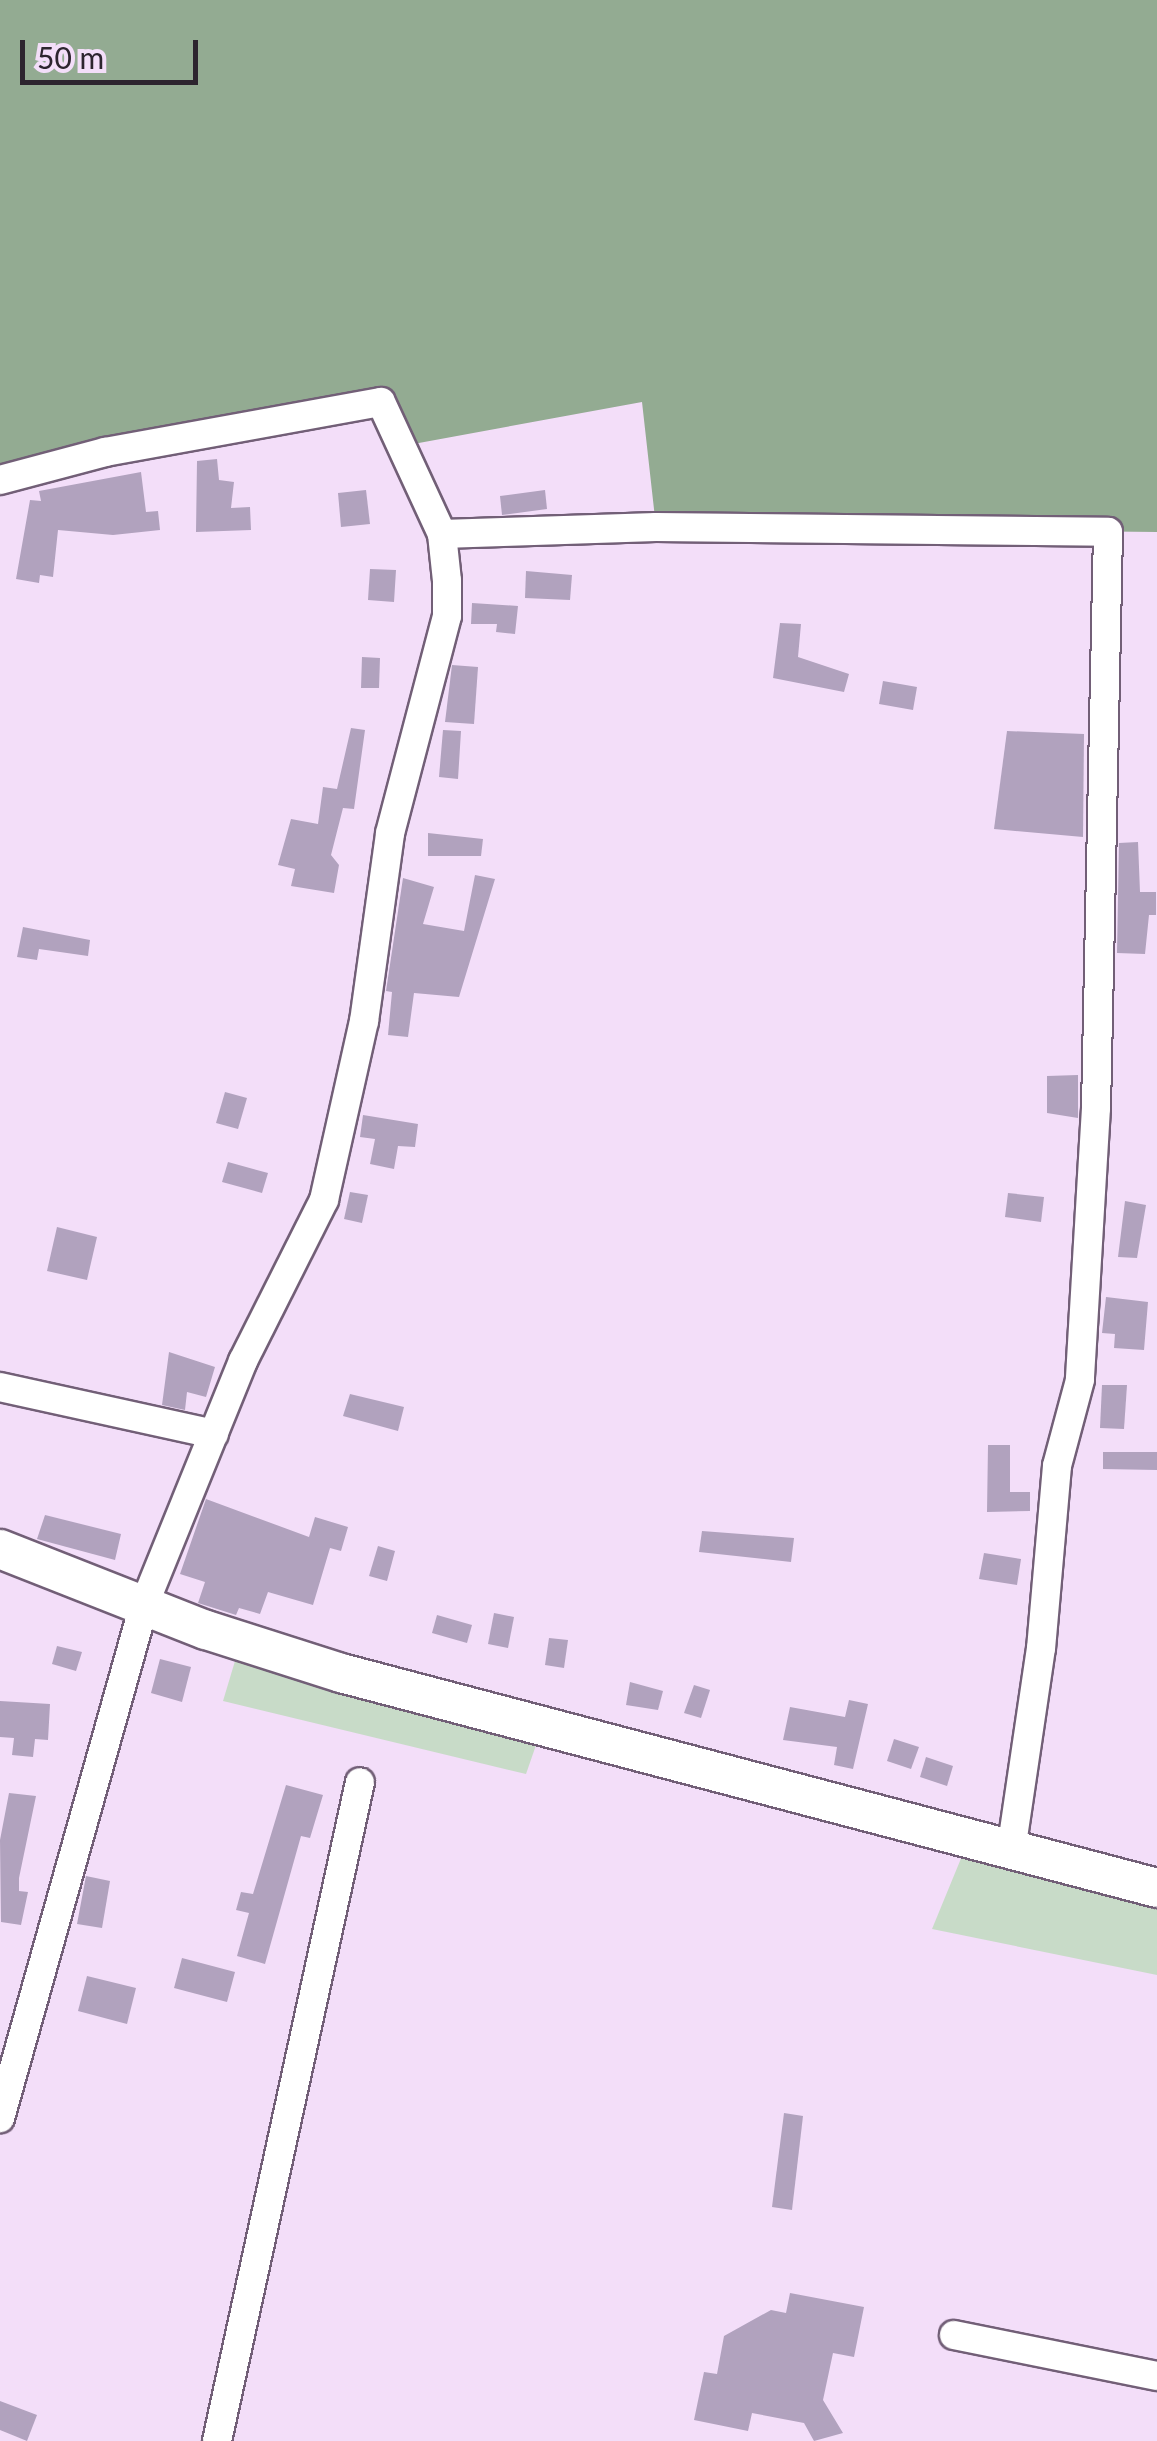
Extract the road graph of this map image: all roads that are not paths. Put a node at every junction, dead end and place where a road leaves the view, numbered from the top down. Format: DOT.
graph roads {
  1 [pos="0,480"];
  2 [pos="442,534"];
  3 [pos="0,1387"];
  4 [pos="214,1434"];
  5 [pos="0,1549"];
  6 [pos="144,1605"];
  7 [pos="360,1782"];
  8 [pos="1011,1850"];
  9 [pos="1157,1888"];
  10 [pos="0,2118"];
  11 [pos="954,2335"];
  12 [pos="1157,2376"];
  13 [pos="217,2441"];
  1 -- 2 [label="street"];
  2 -- 4 [label="street"];
  2 -- 8 [label="street"];
  3 -- 4 [label="street"];
  4 -- 6 [label="street"];
  5 -- 6 [label="main road"];
  6 -- 8 [label="main road"];
  6 -- 10 [label="street"];
  7 -- 13 [label="street"];
  8 -- 9 [label="main road"];
  11 -- 12 [label="street"];
}
